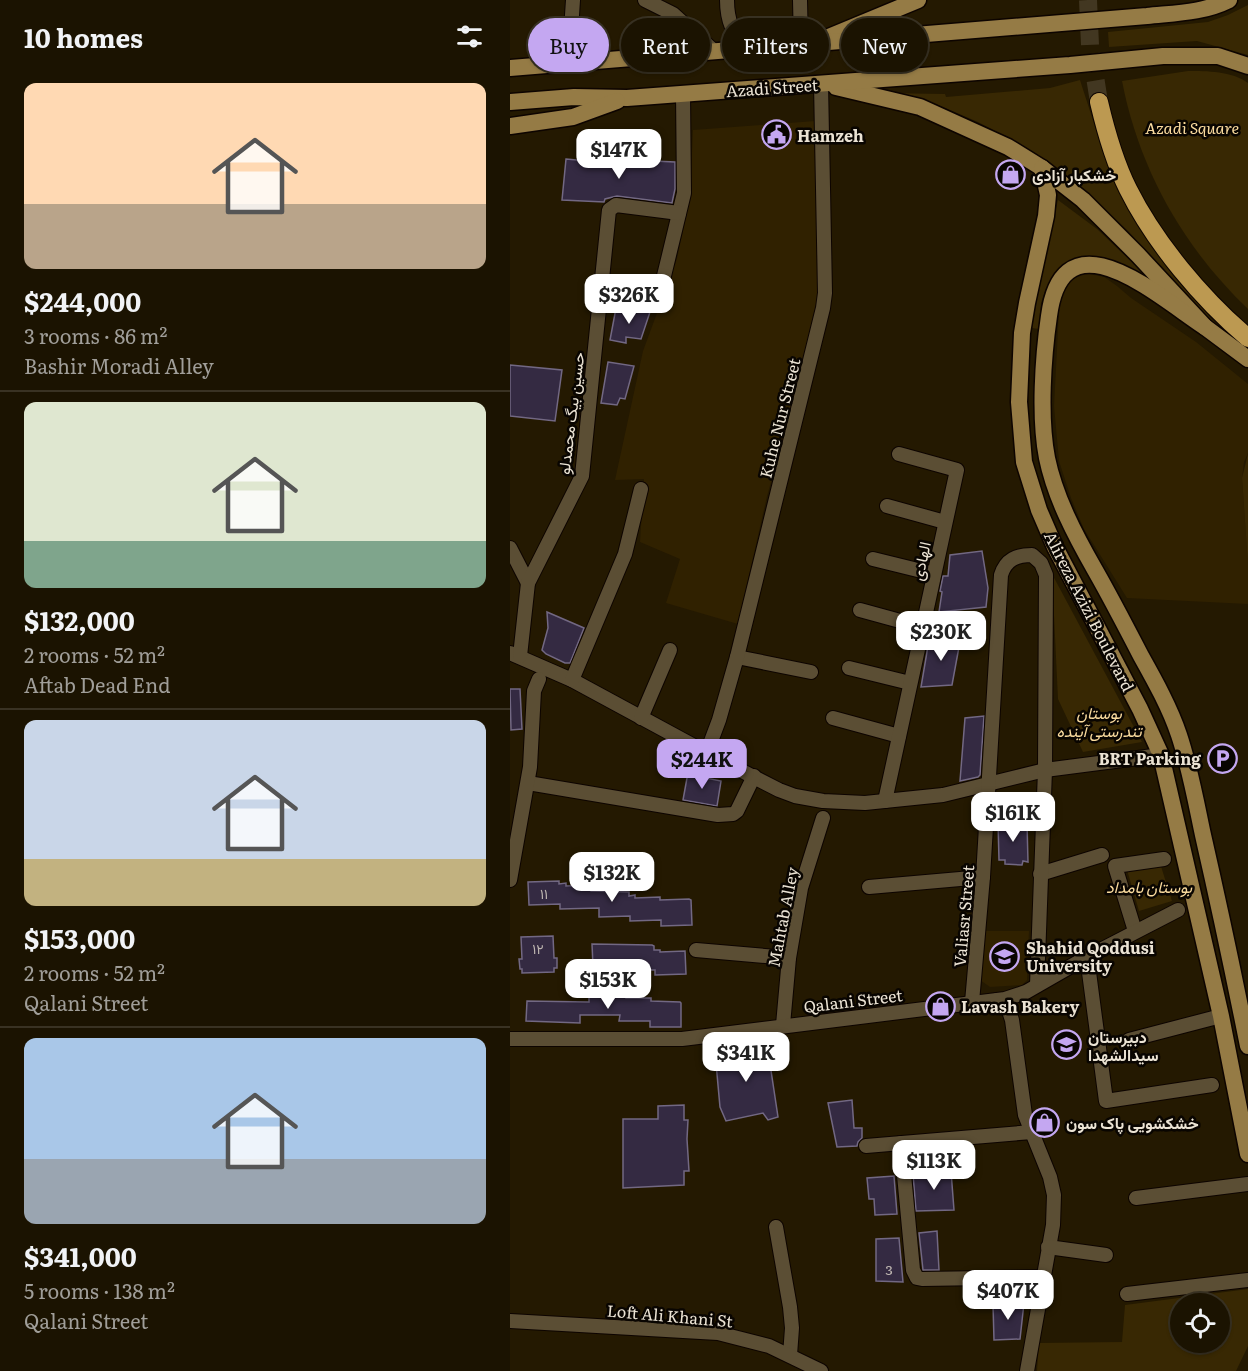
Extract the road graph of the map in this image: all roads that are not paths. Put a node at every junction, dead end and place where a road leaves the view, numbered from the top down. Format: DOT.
graph roads {
  1 [pos="573,0"];
  2 [pos="645,0"];
  3 [pos="727,0"];
  4 [pos="800,0"];
  5 [pos="918,0"];
  6 [pos="1229,0"];
  7 [pos="572,18"];
  8 [pos="728,18"];
  9 [pos="803,18"];
  10 [pos="829,35"];
  11 [pos="829,42"];
  12 [pos="722,51"];
  13 [pos="715,52"];
  14 [pos="609,60"];
  15 [pos="528,66"];
  16 [pos="1248,66"];
  17 [pos="511,67"];
  18 [pos="821,83"];
  19 [pos="683,93"];
  20 [pos="627,98"];
  21 [pos="510,102"];
  22 [pos="1099,102"];
  23 [pos="510,126"];
  24 [pos="1042,168"];
  25 [pos="679,213"];
  26 [pos="663,280"];
  27 [pos="1205,327"];
  28 [pos="1022,333"];
  29 [pos="1046,337"];
  30 [pos="1248,338"];
  31 [pos="1248,359"];
  32 [pos="899,454"];
  33 [pos="641,489"];
  34 [pos="887,507"];
  35 [pos="945,522"];
  36 [pos="510,548"];
  37 [pos="873,559"];
  38 [pos="934,574"];
  39 [pos="528,583"];
  40 [pos="1108,594"];
  41 [pos="1086,605"];
  42 [pos="860,610"];
  43 [pos="922,627"];
  44 [pos="670,650"];
  45 [pos="515,655"];
  46 [pos="737,657"];
  47 [pos="849,668"];
  48 [pos="811,672"];
  49 [pos="539,679"];
  50 [pos="572,680"];
  51 [pos="910,683"];
  52 [pos="641,718"];
  53 [pos="833,718"];
  54 [pos="899,736"];
  55 [pos="1184,750"];
  56 [pos="705,752"];
  57 [pos="1161,755"];
  58 [pos="1045,770"];
  59 [pos="754,776"];
  60 [pos="528,783"];
  61 [pos="988,785"];
  62 [pos="885,801"];
  63 [pos="823,818"];
  64 [pos="1102,855"];
  65 [pos="1164,859"];
  66 [pos="1040,874"];
  67 [pos="983,877"];
  68 [pos="510,879"];
  69 [pos="869,888"];
  70 [pos="1178,910"];
  71 [pos="1135,931"];
  72 [pos="696,950"];
  73 [pos="1087,957"];
  74 [pos="789,958"];
  75 [pos="1037,985"];
  76 [pos="997,1000"];
  77 [pos="972,1002"];
  78 [pos="1221,1016"];
  79 [pos="783,1025"];
  80 [pos="510,1039"];
  81 [pos="1129,1040"];
  82 [pos="1248,1046"];
  83 [pos="1212,1085"];
  84 [pos="1032,1132"];
  85 [pos="901,1143"];
  86 [pos="866,1146"];
  87 [pos="1248,1154"];
  88 [pos="1248,1185"];
  89 [pos="1136,1198"];
  90 [pos="776,1227"];
  91 [pos="1048,1247"];
  92 [pos="1107,1255"];
  93 [pos="1043,1277"];
  94 [pos="1248,1280"];
  95 [pos="1127,1294"];
  96 [pos="510,1321"];
  97 [pos="790,1355"];
  98 [pos="820,1371"];
  99 [pos="1027,1371"];
  1 -- 7 [label="street"];
  2 -- 13 [label="street"];
  3 -- 8 [label="street"];
  4 -- 9 [label="street"];
  5 -- 10 [label="main road"];
  6 -- 11 [label="main road"];
  12 -- 13 [label="main road"];
  13 -- 14 [label="main road"];
  15 -- 17 [label="main road"];
  16 -- 18 [label="main road, Azadi Street"];
  18 -- 19 [label="main road, Azadi Street"];
  18 -- 24 [label="main road"];
  18 -- 46 [label="street, Kuhe Nur Street"];
  19 -- 20 [label="main road, Azadi Street"];
  19 -- 25 [label="street"];
  20 -- 21 [label="main road, Azadi Street"];
  20 -- 23 [label="main road"];
  22 -- 30 [label="highway"];
  24 -- 27 [label="main road"];
  24 -- 28 [label="main road, Alireza Azizi Boulevard"];
  25 -- 26 [label="street"];
  25 -- 39 [label="street, حسین بیگ محمدلو"];
  27 -- 29 [label="main road, Alireza Azizi Boulevard"];
  27 -- 31 [label="main road"];
  28 -- 29 [label="main road"];
  28 -- 41 [label="main road, Alireza Azizi Boulevard"];
  29 -- 40 [label="main road, Alireza Azizi Boulevard"];
  32 -- 35 [label="street, الهادی"];
  33 -- 50 [label="street"];
  34 -- 35 [label="street"];
  35 -- 38 [label="street, الهادی"];
  36 -- 39 [label="street"];
  37 -- 38 [label="street"];
  38 -- 43 [label="street, الهادی"];
  39 -- 45 [label="street, حسین بیگ محمدلو"];
  40 -- 41 [label="main road"];
  40 -- 55 [label="main road, Alireza Azizi Boulevard"];
  41 -- 57 [label="main road, Alireza Azizi Boulevard"];
  42 -- 43 [label="street"];
  43 -- 51 [label="street, الهادی"];
  44 -- 52 [label="street"];
  45 -- 50 [label="street"];
  46 -- 48 [label="street"];
  46 -- 56 [label="street, Kuhe Nur Street"];
  47 -- 51 [label="street"];
  49 -- 60 [label="street"];
  50 -- 52 [label="street"];
  51 -- 54 [label="street, الهادی"];
  52 -- 56 [label="street"];
  53 -- 54 [label="street"];
  54 -- 62 [label="street, الهادی"];
  55 -- 57 [label="main road"];
  55 -- 82 [label="main road, Alireza Azizi Boulevard"];
  56 -- 59 [label="street"];
  57 -- 58 [label="street"];
  57 -- 78 [label="main road, Alireza Azizi Boulevard"];
  58 -- 61 [label="street"];
  58 -- 61 [label="street, Valiasr Street"];
  58 -- 66 [label="street"];
  59 -- 60 [label="street"];
  59 -- 62 [label="street"];
  60 -- 68 [label="street"];
  61 -- 62 [label="street"];
  61 -- 67 [label="street, Valiasr Street"];
  63 -- 74 [label="street, Mahtab Alley"];
  64 -- 66 [label="street"];
  65 -- 71 [label="street"];
  66 -- 75 [label="street"];
  67 -- 69 [label="street"];
  67 -- 77 [label="street, Valiasr Street"];
  70 -- 71 [label="street, Qalani Street"];
  71 -- 73 [label="street, Qalani Street"];
  72 -- 74 [label="street"];
  73 -- 75 [label="street, Qalani Street"];
  73 -- 83 [label="street"];
  74 -- 79 [label="street, Mahtab Alley"];
  75 -- 76 [label="street, Qalani Street"];
  76 -- 77 [label="street, Qalani Street"];
  76 -- 84 [label="street"];
  77 -- 79 [label="street, Qalani Street"];
  78 -- 81 [label="street"];
  78 -- 87 [label="main road, Alireza Azizi Boulevard"];
  79 -- 80 [label="street, Qalani Street"];
  84 -- 85 [label="street"];
  84 -- 91 [label="street"];
  85 -- 86 [label="street"];
  85 -- 93 [label="street"];
  88 -- 89 [label="street"];
  90 -- 97 [label="street"];
  91 -- 92 [label="street"];
  91 -- 93 [label="street"];
  93 -- 99 [label="street"];
  94 -- 95 [label="street"];
  96 -- 97 [label="street, Loft Ali Khani St"];
  97 -- 98 [label="street, Loft Ali Khani St"];
}
